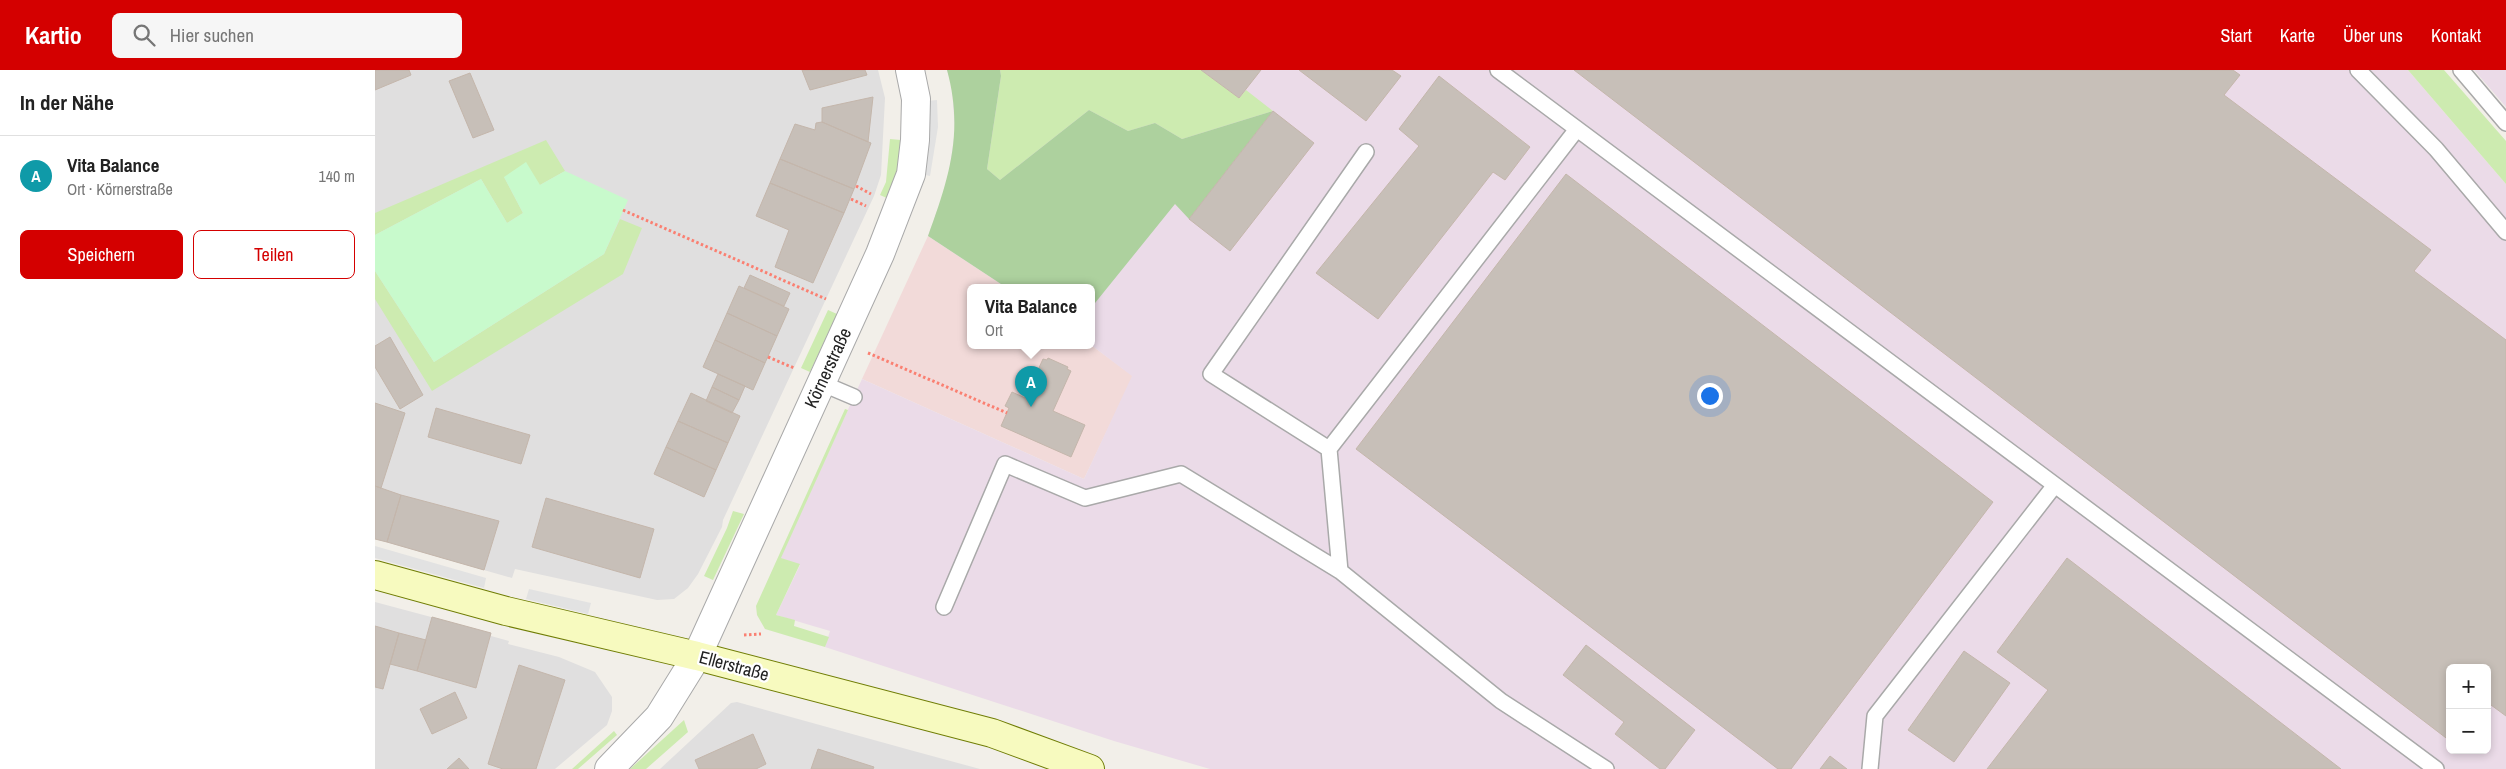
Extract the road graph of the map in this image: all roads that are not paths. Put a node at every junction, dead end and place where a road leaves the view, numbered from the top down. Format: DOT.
graph roads {
  1 [pos="910,70"];
  2 [pos="1498,70"];
  3 [pos="2358,70"];
  4 [pos="2461,70"];
  5 [pos="2506,123"];
  6 [pos="1577,129"];
  7 [pos="1366,152"];
  8 [pos="2506,232"];
  9 [pos="821,383"];
  10 [pos="854,397"];
  11 [pos="1329,449"];
  12 [pos="2055,484"];
  13 [pos="1340,570"];
  14 [pos="375,575"];
  15 [pos="944,607"];
  16 [pos="697,656"];
  17 [pos="612,768"];
  18 [pos="1090,769"];
  19 [pos="1606,769"];
  20 [pos="1870,769"];
  21 [pos="2436,769"];
  1 -- 9 [label="street, Körnerstraße"];
  2 -- 6 [label="lane"];
  3 -- 8 [label="lane"];
  4 -- 5 [label="lane"];
  6 -- 11 [label="lane"];
  6 -- 12 [label="lane"];
  7 -- 11 [label="lane"];
  9 -- 10 [label="lane"];
  9 -- 16 [label="street, Körnerstraße"];
  11 -- 13 [label="lane"];
  12 -- 20 [label="lane"];
  12 -- 21 [label="lane"];
  13 -- 15 [label="lane"];
  13 -- 19 [label="lane"];
  14 -- 16 [label="main road, Ellerstraße"];
  16 -- 17 [label="street, Körnerstraße"];
  16 -- 18 [label="main road, Ellerstraße"];
}
